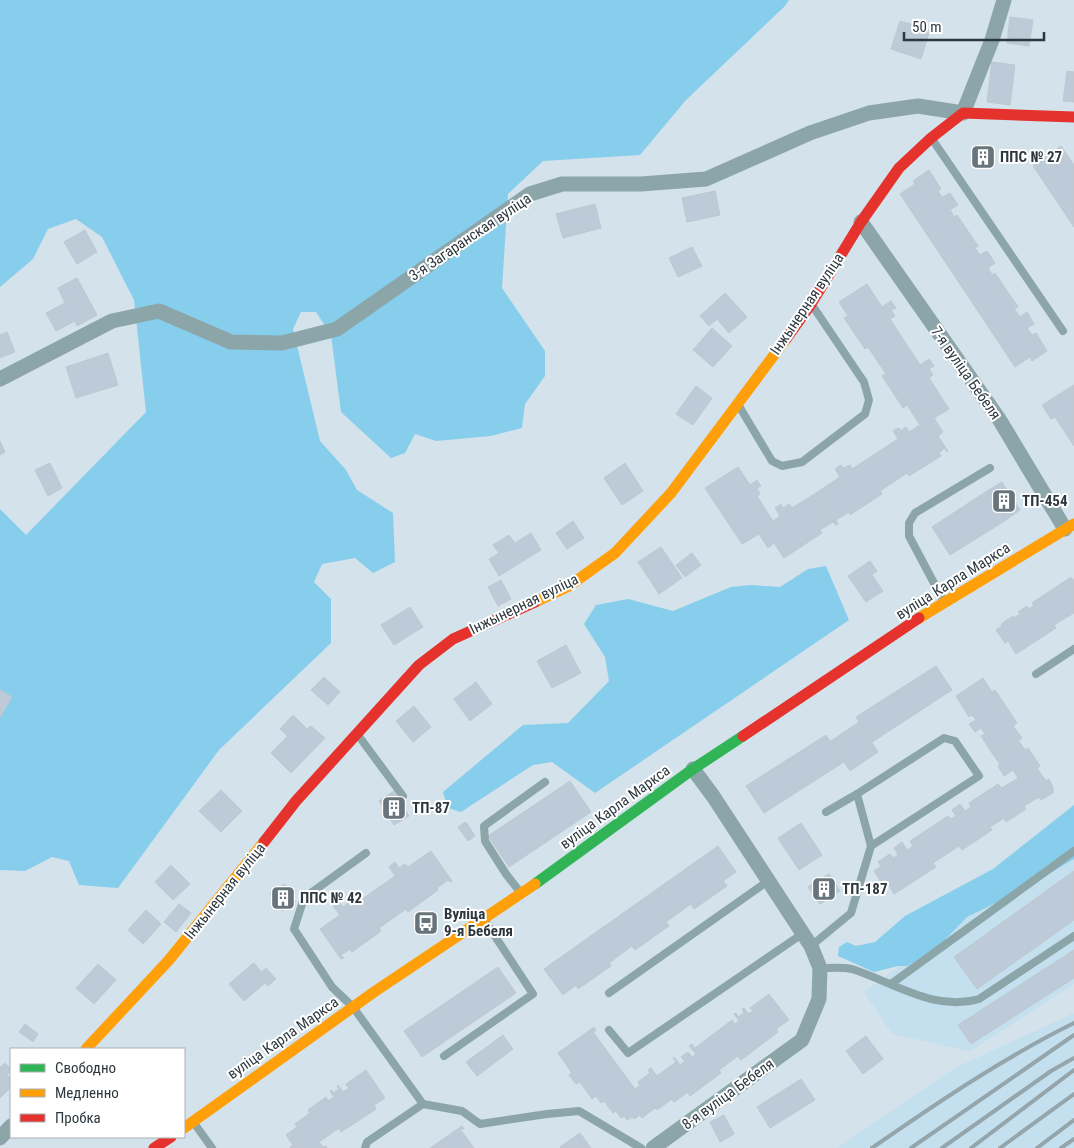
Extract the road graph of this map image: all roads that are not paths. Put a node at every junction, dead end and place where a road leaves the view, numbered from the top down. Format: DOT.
graph roads {
  1 [pos="1004,0"];
  2 [pos="963,112"];
  3 [pos="1074,118"];
  4 [pos="931,138"];
  5 [pos="861,222"];
  6 [pos="811,304"];
  7 [pos="1063,331"];
  8 [pos="0,379"];
  9 [pos="738,404"];
  10 [pos="990,468"];
  11 [pos="1070,526"];
  12 [pos="944,602"];
  13 [pos="1074,649"];
  14 [pos="1036,674"];
  15 [pos="357,733"];
  16 [pos="693,768"];
  17 [pos="545,782"];
  18 [pos="857,794"];
  19 [pos="403,796"];
  20 [pos="826,812"];
  21 [pos="871,846"];
  22 [pos="1074,851"];
  23 [pos="366,853"];
  24 [pos="768,881"];
  25 [pos="521,894"];
  26 [pos="484,919"];
  27 [pos="1074,936"];
  28 [pos="807,940"];
  29 [pos="820,968"];
  30 [pos="891,984"];
  31 [pos="609,993"];
  32 [pos="353,1007"];
  33 [pos="609,1030"];
  34 [pos="87,1048"];
  35 [pos="444,1056"];
  36 [pos="423,1104"];
  37 [pos="188,1124"];
  38 [pos="10,1127"];
  39 [pos="0,1138"];
  40 [pos="169,1138"];
  41 [pos="154,1148"];
  42 [pos="212,1148"];
  43 [pos="365,1148"];
  44 [pos="641,1148"];
  45 [pos="653,1148"];
  1 -- 2 [label="street"];
  2 -- 3 [label="street"];
  2 -- 4 [label="street, Інжынерная вуліца"];
  2 -- 8 [label="street, 3-я Загаранская вуліца"];
  4 -- 5 [label="street, Інжынерная вуліца"];
  4 -- 7 [label="lane"];
  5 -- 6 [label="street, Інжынерная вуліца"];
  5 -- 11 [label="street, 7-я вуліца Бебеля"];
  6 -- 9 [label="street, Інжынерная вуліца"];
  6 -- 9 [label="lane"];
  9 -- 15 [label="street, Інжынерная вуліца"];
  10 -- 12 [label="lane"];
  11 -- 12 [label="street, вуліца Карла Маркса"];
  12 -- 16 [label="street, вуліца Карла Маркса"];
  13 -- 14 [label="lane"];
  15 -- 19 [label="lane"];
  15 -- 34 [label="street, Інжынерная вуліца"];
  16 -- 24 [label="street"];
  16 -- 25 [label="street, вуліца Карла Маркса"];
  17 -- 25 [label="lane"];
  18 -- 20 [label="lane"];
  18 -- 21 [label="lane"];
  18 -- 21 [label="lane"];
  21 -- 28 [label="lane"];
  22 -- 30 [label="lane"];
  23 -- 32 [label="lane"];
  24 -- 28 [label="street"];
  24 -- 31 [label="lane"];
  25 -- 26 [label="street, вуліца Карла Маркса"];
  26 -- 32 [label="street, вуліца Карла Маркса"];
  26 -- 35 [label="lane"];
  27 -- 30 [label="lane"];
  28 -- 29 [label="street"];
  28 -- 33 [label="lane"];
  29 -- 30 [label="lane"];
  29 -- 45 [label="street, 8-я вуліца Бебеля"];
  32 -- 36 [label="lane"];
  32 -- 37 [label="street, вуліца Карла Маркса"];
  36 -- 43 [label="lane"];
  36 -- 44 [label="lane"];
  37 -- 42 [label="lane"];
  38 -- 39 [label="street"];
  40 -- 41 [label="street"];
}
